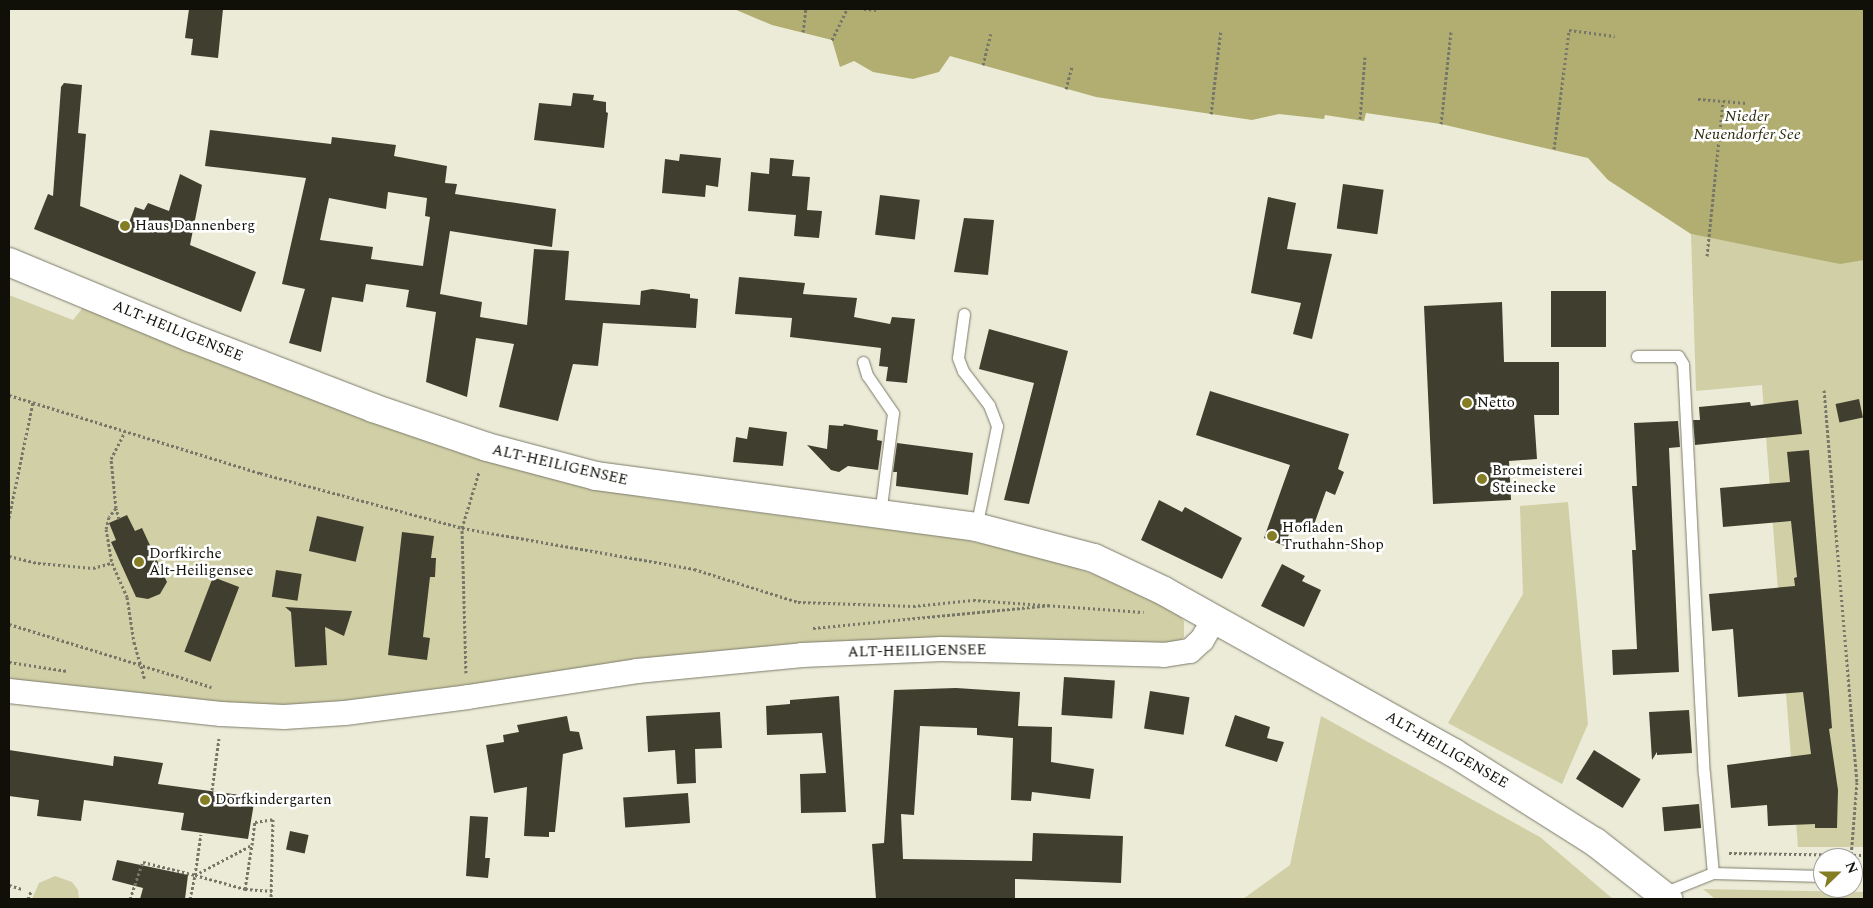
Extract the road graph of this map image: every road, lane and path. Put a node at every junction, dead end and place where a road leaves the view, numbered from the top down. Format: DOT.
graph roads {
  1 [pos="806,9"];
  2 [pos="847,9"];
  3 [pos="864,9"];
  4 [pos="879,10"];
  5 [pos="1221,30"];
  6 [pos="803,32"];
  7 [pos="1452,32"];
  8 [pos="992,34"];
  9 [pos="1616,36"];
  10 [pos="832,40"];
  11 [pos="1365,57"];
  12 [pos="983,65"];
  13 [pos="1072,67"];
  14 [pos="1066,89"];
  15 [pos="1698,100"];
  16 [pos="1723,101"];
  17 [pos="1747,103"];
  18 [pos="1211,114"];
  19 [pos="1360,119"];
  20 [pos="1441,124"];
  21 [pos="1554,149"];
  22 [pos="1706,256"];
  23 [pos="9,262"];
  24 [pos="964,314"];
  25 [pos="1636,356"];
  26 [pos="863,362"];
  27 [pos="1824,390"];
  28 [pos="9,395"];
  29 [pos="33,402"];
  30 [pos="125,431"];
  31 [pos="487,448"];
  32 [pos="116,508"];
  33 [pos="880,516"];
  34 [pos="9,518"];
  35 [pos="118,519"];
  36 [pos="976,527"];
  37 [pos="462,528"];
  38 [pos="9,556"];
  39 [pos="112,563"];
  40 [pos="1146,612"];
  41 [pos="1214,619"];
  42 [pos="9,624"];
  43 [pos="9,662"];
  44 [pos="143,666"];
  45 [pos="77,672"];
  46 [pos="135,679"];
  47 [pos="9,691"];
  48 [pos="468,697"];
  49 [pos="221,714"];
  50 [pos="212,790"];
  51 [pos="202,834"];
  52 [pos="252,845"];
  53 [pos="1851,848"];
  54 [pos="1711,852"];
  55 [pos="1813,855"];
  56 [pos="1713,873"];
  57 [pos="195,875"];
  58 [pos="1813,876"];
  59 [pos="9,885"];
  60 [pos="22,889"];
  61 [pos="245,889"];
  62 [pos="31,891"];
  63 [pos="274,891"];
  64 [pos="1665,896"];
  65 [pos="28,899"];
  66 [pos="130,899"];
  67 [pos="190,899"];
  68 [pos="271,899"];
  1 -- 6 [label="path"];
  2 -- 10 [label="path"];
  3 -- 4 [label="path"];
  5 -- 18 [label="path"];
  7 -- 20 [label="path"];
  8 -- 12 [label="path"];
  9 -- 21 [label="path"];
  11 -- 19 [label="path"];
  13 -- 14 [label="path"];
  15 -- 16 [label="path"];
  16 -- 17 [label="path"];
  16 -- 22 [label="path"];
  23 -- 31 [label="main road, ALT-HEILIGENSEE"];
  24 -- 36 [label="lane"];
  25 -- 54 [label="lane"];
  26 -- 33 [label="lane"];
  27 -- 53 [label="path"];
  28 -- 29 [label="path"];
  29 -- 30 [label="path"];
  29 -- 34 [label="path"];
  30 -- 32 [label="path"];
  30 -- 37 [label="path"];
  31 -- 33 [label="main road, ALT-HEILIGENSEE"];
  31 -- 37 [label="path"];
  32 -- 35 [label="path"];
  32 -- 39 [label="path"];
  33 -- 36 [label="main road, ALT-HEILIGENSEE"];
  36 -- 41 [label="main road, ALT-HEILIGENSEE"];
  37 -- 40 [label="path"];
  37 -- 48 [label="path"];
  38 -- 39 [label="path"];
  39 -- 44 [label="path"];
  41 -- 48 [label="street, ALT-HEILIGENSEE"];
  41 -- 64 [label="main road, ALT-HEILIGENSEE"];
  42 -- 44 [label="path"];
  43 -- 45 [label="path"];
  44 -- 46 [label="path"];
  44 -- 49 [label="path"];
  47 -- 49 [label="street, ALT-HEILIGENSEE"];
  48 -- 49 [label="street, ALT-HEILIGENSEE"];
  49 -- 50 [label="path"];
  51 -- 57 [label="path"];
  52 -- 57 [label="path"];
  52 -- 61 [label="path"];
  52 -- 63 [label="path"];
  54 -- 55 [label="path"];
  54 -- 56 [label="lane"];
  56 -- 58 [label="lane"];
  56 -- 64 [label="lane"];
  57 -- 61 [label="path"];
  57 -- 66 [label="path"];
  57 -- 67 [label="path"];
  59 -- 60 [label="path"];
  61 -- 63 [label="path"];
  62 -- 65 [label="path"];
  63 -- 68 [label="path"];
}
